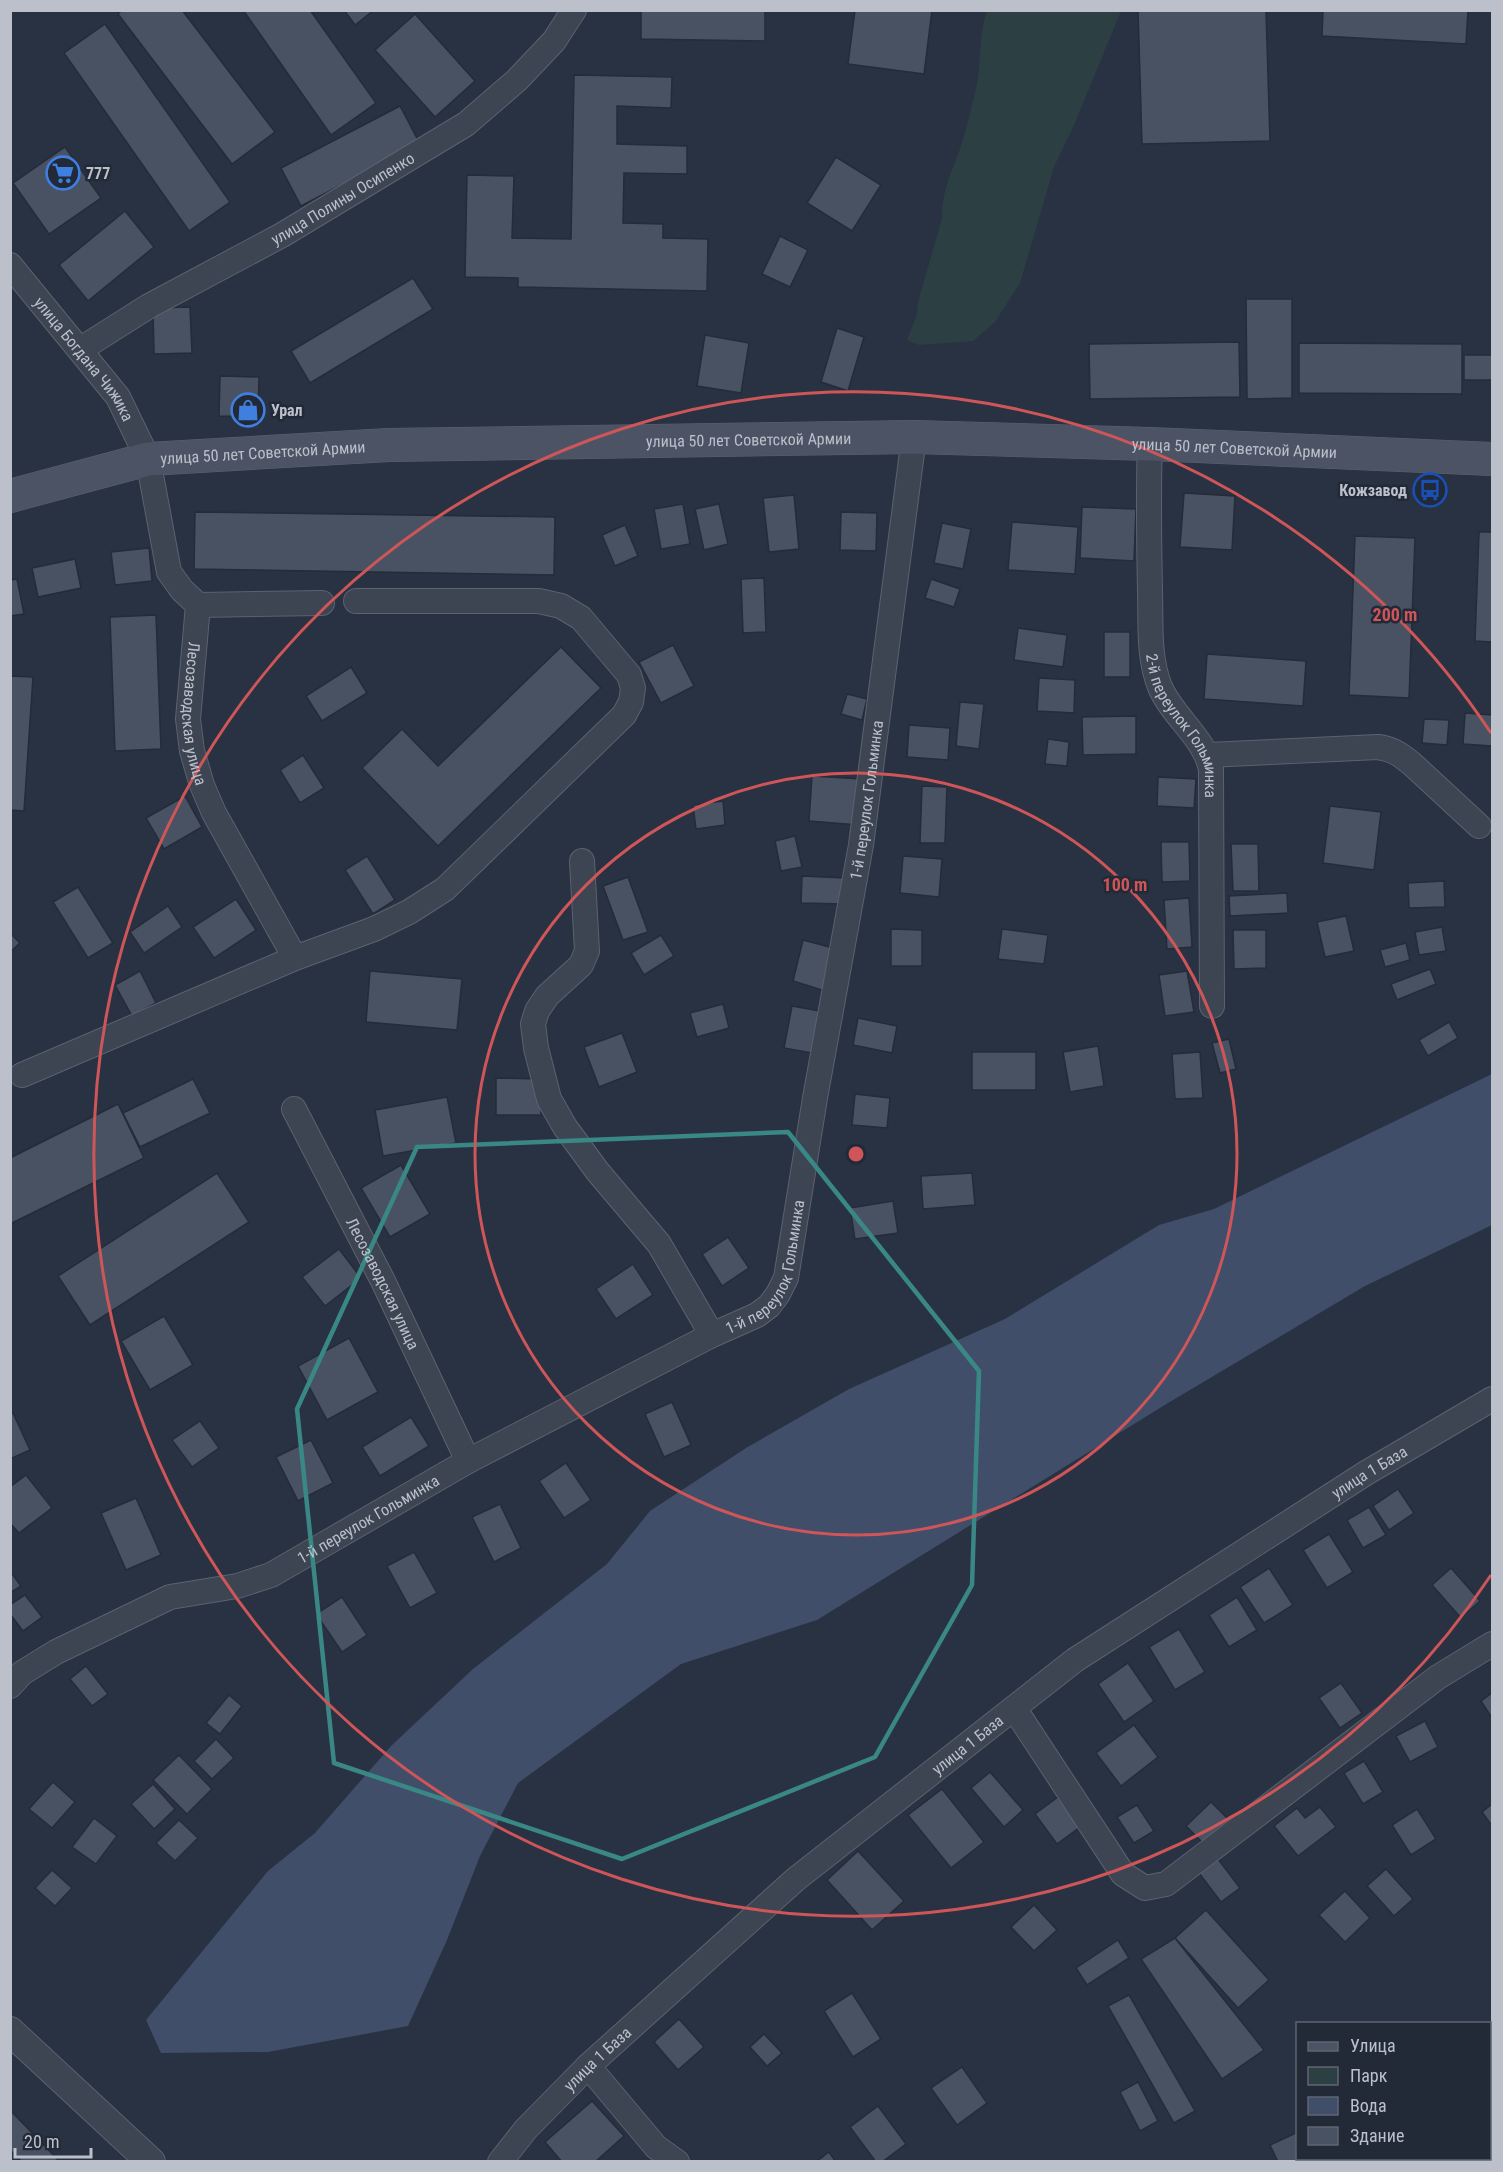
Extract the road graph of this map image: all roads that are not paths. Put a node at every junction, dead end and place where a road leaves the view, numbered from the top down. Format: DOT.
graph roads {
  1 [pos="574,10"];
  2 [pos="10,265"];
  3 [pos="81,350"];
  4 [pos="914,437"];
  5 [pos="1150,444"];
  6 [pos="148,459"];
  7 [pos="1492,459"];
  8 [pos="10,496"];
  9 [pos="356,601"];
  10 [pos="322,603"];
  11 [pos="198,605"];
  12 [pos="1208,755"];
  13 [pos="1479,826"];
  14 [pos="582,861"];
  15 [pos="295,958"];
  16 [pos="1212,1006"];
  17 [pos="22,1075"];
  18 [pos="294,1109"];
  19 [pos="712,1335"];
  20 [pos="1492,1399"];
  21 [pos="468,1461"];
  22 [pos="1492,1644"];
  23 [pos="10,1686"];
  24 [pos="1014,1708"];
  25 [pos="10,2031"];
  26 [pos="588,2066"];
  27 [pos="151,2162"];
  28 [pos="500,2162"];
  29 [pos="677,2162"];
  1 -- 3 [label="street, улица Полины Осипенко"];
  2 -- 3 [label="street, улица Богдана Чижика"];
  3 -- 6 [label="street, улица Богдана Чижика"];
  4 -- 5 [label="main road, улица 50 лет Советской Армии"];
  4 -- 6 [label="main road, улица 50 лет Советской Армии"];
  4 -- 19 [label="street, 1-й переулок Гольминка"];
  5 -- 7 [label="main road, улица 50 лет Советской Армии"];
  5 -- 12 [label="street, 2-й переулок Гольминка"];
  6 -- 8 [label="main road, улица 50 лет Советской Армии"];
  6 -- 11 [label="street"];
  9 -- 15 [label="street"];
  10 -- 11 [label="street"];
  11 -- 15 [label="street, Лесозаводская улица"];
  12 -- 13 [label="street"];
  12 -- 16 [label="street, 2-й переулок Гольминка"];
  14 -- 19 [label="street"];
  15 -- 17 [label="street"];
  18 -- 21 [label="street, Лесозаводская улица"];
  19 -- 21 [label="street, 1-й переулок Гольминка"];
  20 -- 24 [label="street, улица 1 База"];
  21 -- 23 [label="street, 1-й переулок Гольминка"];
  22 -- 24 [label="street"];
  24 -- 26 [label="street, улица 1 База"];
  25 -- 27 [label="street"];
  26 -- 28 [label="street, улица 1 База"];
  26 -- 29 [label="street"];
}
